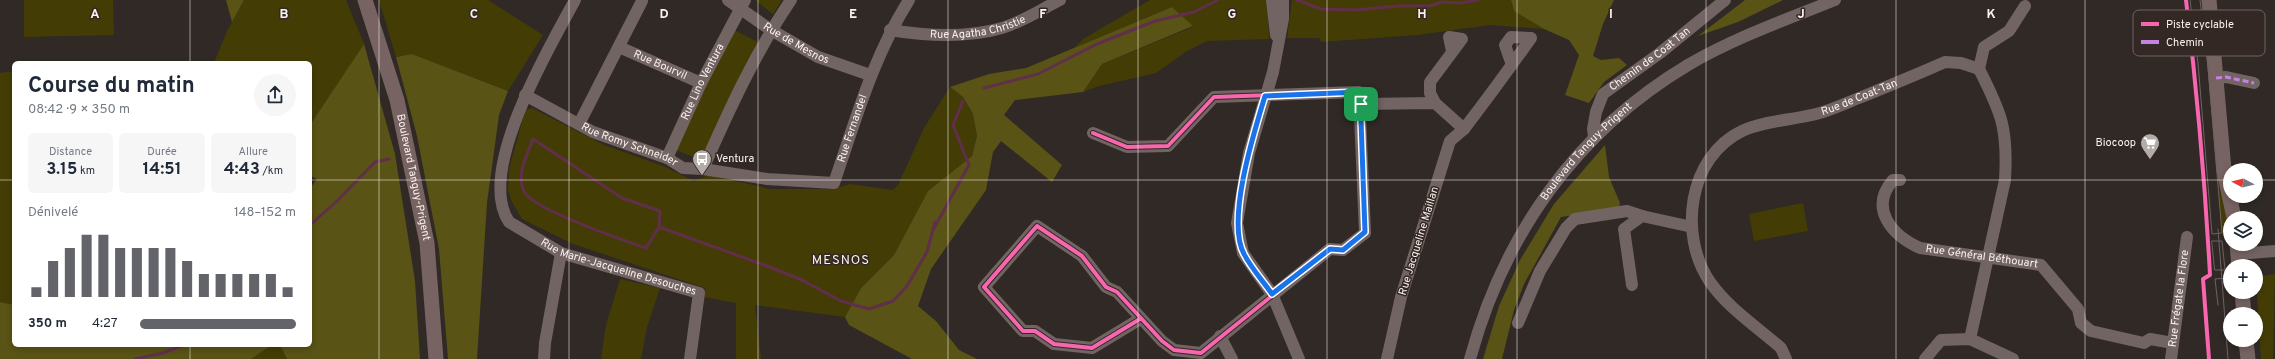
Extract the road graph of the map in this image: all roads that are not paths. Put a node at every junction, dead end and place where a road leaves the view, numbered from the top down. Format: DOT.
graph roads {
  1 [pos="364,0"];
  2 [pos="728,0"];
  3 [pos="790,0"];
  4 [pos="909,0"];
  5 [pos="1060,0"];
  6 [pos="1272,0"];
  7 [pos="1283,0"];
  8 [pos="1725,0"];
  9 [pos="1822,0"];
  10 [pos="1835,0"];
  11 [pos="2209,0"];
  12 [pos="574,1"];
  13 [pos="642,1"];
  14 [pos="742,4"];
  15 [pos="2025,6"];
  16 [pos="2210,10"];
  17 [pos="1785,19"];
  18 [pos="771,30"];
  19 [pos="890,30"];
  20 [pos="1277,46"];
  21 [pos="619,47"];
  22 [pos="1452,51"];
  23 [pos="2214,56"];
  24 [pos="1512,65"];
  25 [pos="1979,69"];
  26 [pos="870,75"];
  27 [pos="2216,78"];
  28 [pos="701,83"];
  29 [pos="2254,83"];
  30 [pos="525,95"];
  31 [pos="1265,96"];
  32 [pos="1360,98"];
  33 [pos="1435,103"];
  34 [pos="579,124"];
  35 [pos="1464,129"];
  36 [pos="1092,132"];
  37 [pos="1594,133"];
  38 [pos="667,158"];
  39 [pos="703,169"];
  40 [pos="1900,180"];
  41 [pos="834,183"];
  42 [pos="2233,211"];
  43 [pos="1642,216"];
  44 [pos="1692,227"];
  45 [pos="2187,237"];
  46 [pos="2275,251"];
  47 [pos="561,253"];
  48 [pos="2238,255"];
  49 [pos="1988,256"];
  50 [pos="1632,285"];
  51 [pos="1272,294"];
  52 [pos="1140,319"];
  53 [pos="1518,323"];
  54 [pos="1220,336"];
  55 [pos="1970,339"];
  56 [pos="2173,343"];
  57 [pos="2247,347"];
  58 [pos="436,359"];
  59 [pos="544,359"];
  60 [pos="690,359"];
  61 [pos="1232,359"];
  62 [pos="1299,359"];
  63 [pos="1387,359"];
  64 [pos="1470,359"];
  65 [pos="1786,359"];
  66 [pos="1925,359"];
  67 [pos="2013,359"];
  68 [pos="2171,359"];
  69 [pos="2248,359"];
  1 -- 58 [label="main road, Boulevard Tanguy-Prigent"];
  2 -- 14 [label="street, Rue de Mesnos"];
  3 -- 18 [label="street"];
  4 -- 19 [label="street, Rue Fernandel"];
  5 -- 19 [label="street, Rue Agatha Christie"];
  6 -- 20 [label="street"];
  7 -- 20 [label="street"];
  8 -- 37 [label="street, Chemin de Coat Tan"];
  9 -- 17 [label="street, Boulevard Tanguy-Prigent"];
  10 -- 17 [label="street, Boulevard Tanguy-Prigent"];
  11 -- 16 [label="main road"];
  12 -- 30 [label="street"];
  13 -- 21 [label="street, Rue Bourvil"];
  14 -- 18 [label="street, Rue de Mesnos"];
  14 -- 28 [label="street, Rue Lino Ventura"];
  15 -- 25 [label="street"];
  17 -- 37 [label="street, Boulevard Tanguy-Prigent"];
  18 -- 26 [label="street, Rue de Mesnos"];
  18 -- 39 [label="street"];
  19 -- 26 [label="street, Rue Fernandel"];
  20 -- 31 [label="street"];
  21 -- 28 [label="street, Rue Bourvil"];
  21 -- 34 [label="street, Rue Bourvil"];
  22 -- 33 [label="street"];
  23 -- 27 [label="main road"];
  24 -- 35 [label="street, Rue Jacqueline Maillan"];
  25 -- 44 [label="street, Rue de Coat-Tan"];
  25 -- 49 [label="street"];
  26 -- 41 [label="street, Rue Fernandel"];
  27 -- 29 [label="street"];
  27 -- 42 [label="main road"];
  28 -- 38 [label="street, Rue Lino Ventura"];
  30 -- 34 [label="street, Rue Romy Schneider"];
  30 -- 47 [label="street, Rue Marie-Jacqueline Desouches"];
  31 -- 32 [label="street"];
  31 -- 36 [label="street"];
  31 -- 51 [label="street"];
  32 -- 33 [label="street"];
  32 -- 51 [label="street"];
  33 -- 35 [label="street"];
  34 -- 38 [label="street, Rue Romy Schneider"];
  35 -- 63 [label="street, Rue Jacqueline Maillan"];
  37 -- 64 [label="street, Boulevard Tanguy-Prigent"];
  38 -- 39 [label="street, Rue Romy Schneider"];
  39 -- 41 [label="street, Rue Romy Schneider"];
  40 -- 49 [label="street, Rue Général Béthouart"];
  43 -- 44 [label="street"];
  43 -- 50 [label="street"];
  43 -- 53 [label="street"];
  44 -- 65 [label="street, Rue de Coat-Tan"];
  45 -- 56 [label="street, Rue Frégate la Flore"];
  46 -- 48 [label="street"];
  47 -- 59 [label="street"];
  47 -- 60 [label="street, Rue Marie-Jacqueline Desouches"];
  49 -- 55 [label="street"];
  49 -- 56 [label="street, Rue Général Béthouart"];
  51 -- 54 [label="street"];
  51 -- 62 [label="street"];
  52 -- 52 [label="street"];
  52 -- 54 [label="street"];
  54 -- 61 [label="street"];
  55 -- 66 [label="street"];
  55 -- 67 [label="street"];
  56 -- 68 [label="street, Rue Frégate la Flore"];
  57 -- 69 [label="main road"];
}
